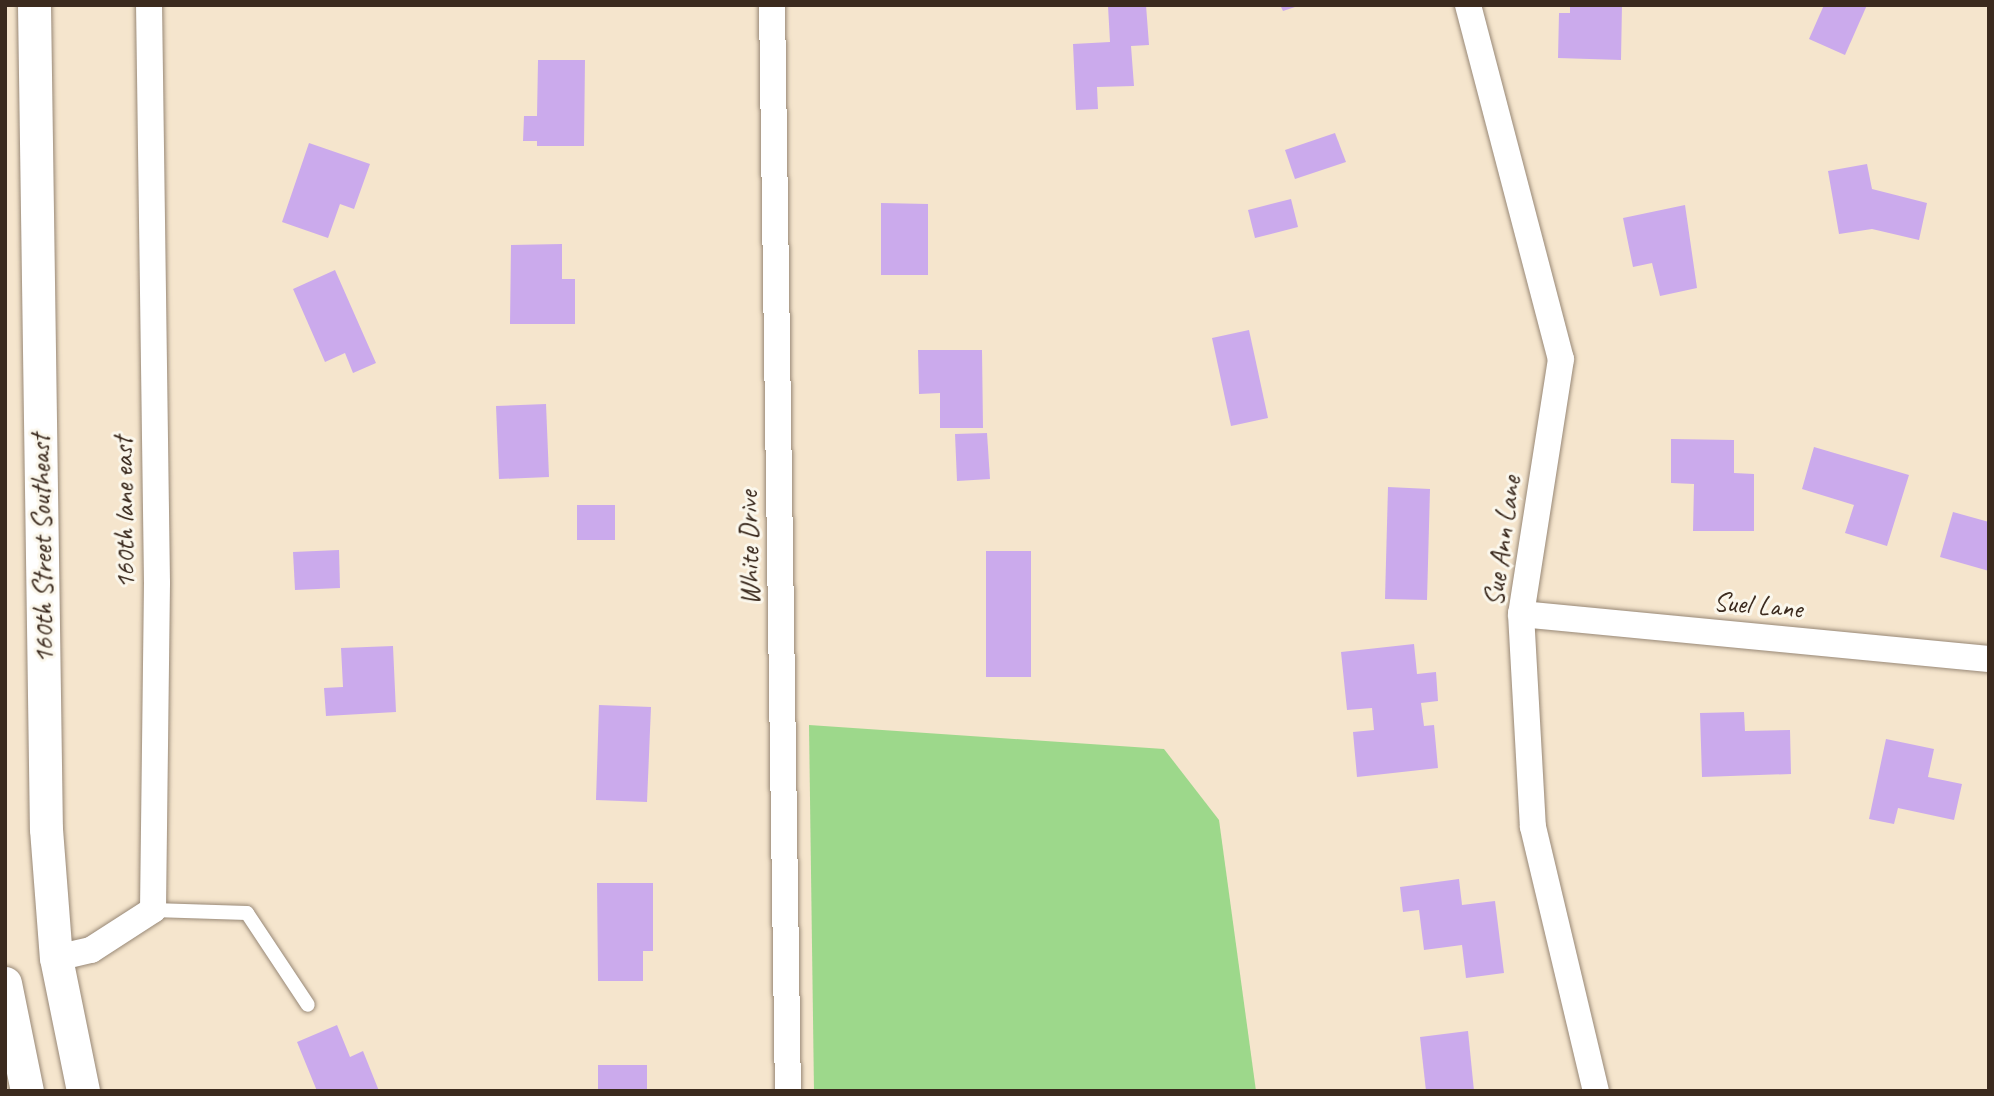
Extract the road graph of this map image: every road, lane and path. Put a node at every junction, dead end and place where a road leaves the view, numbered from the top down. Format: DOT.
graph roads {
  1 [pos="34,5"];
  2 [pos="149,5"];
  3 [pos="772,5"];
  4 [pos="1468,5"];
  5 [pos="1521,614"];
  6 [pos="1989,659"];
  7 [pos="153,910"];
  8 [pos="56,958"];
  9 [pos="5,983"];
  10 [pos="308,1005"];
  11 [pos="27,1091"];
  12 [pos="83,1091"];
  13 [pos="788,1091"];
  14 [pos="1596,1091"];
  1 -- 8 [label="street, 160th Street Southeast"];
  2 -- 7 [label="street, 160th lane east"];
  3 -- 13 [label="street, White Drive"];
  4 -- 5 [label="street, Sue Ann Lane"];
  5 -- 6 [label="street, Suel Lane"];
  5 -- 14 [label="street, Sue Ann Lane"];
  7 -- 8 [label="street"];
  7 -- 10 [label="lane"];
  8 -- 12 [label="street, 160th Street Southeast"];
  9 -- 11 [label="street"];
}
